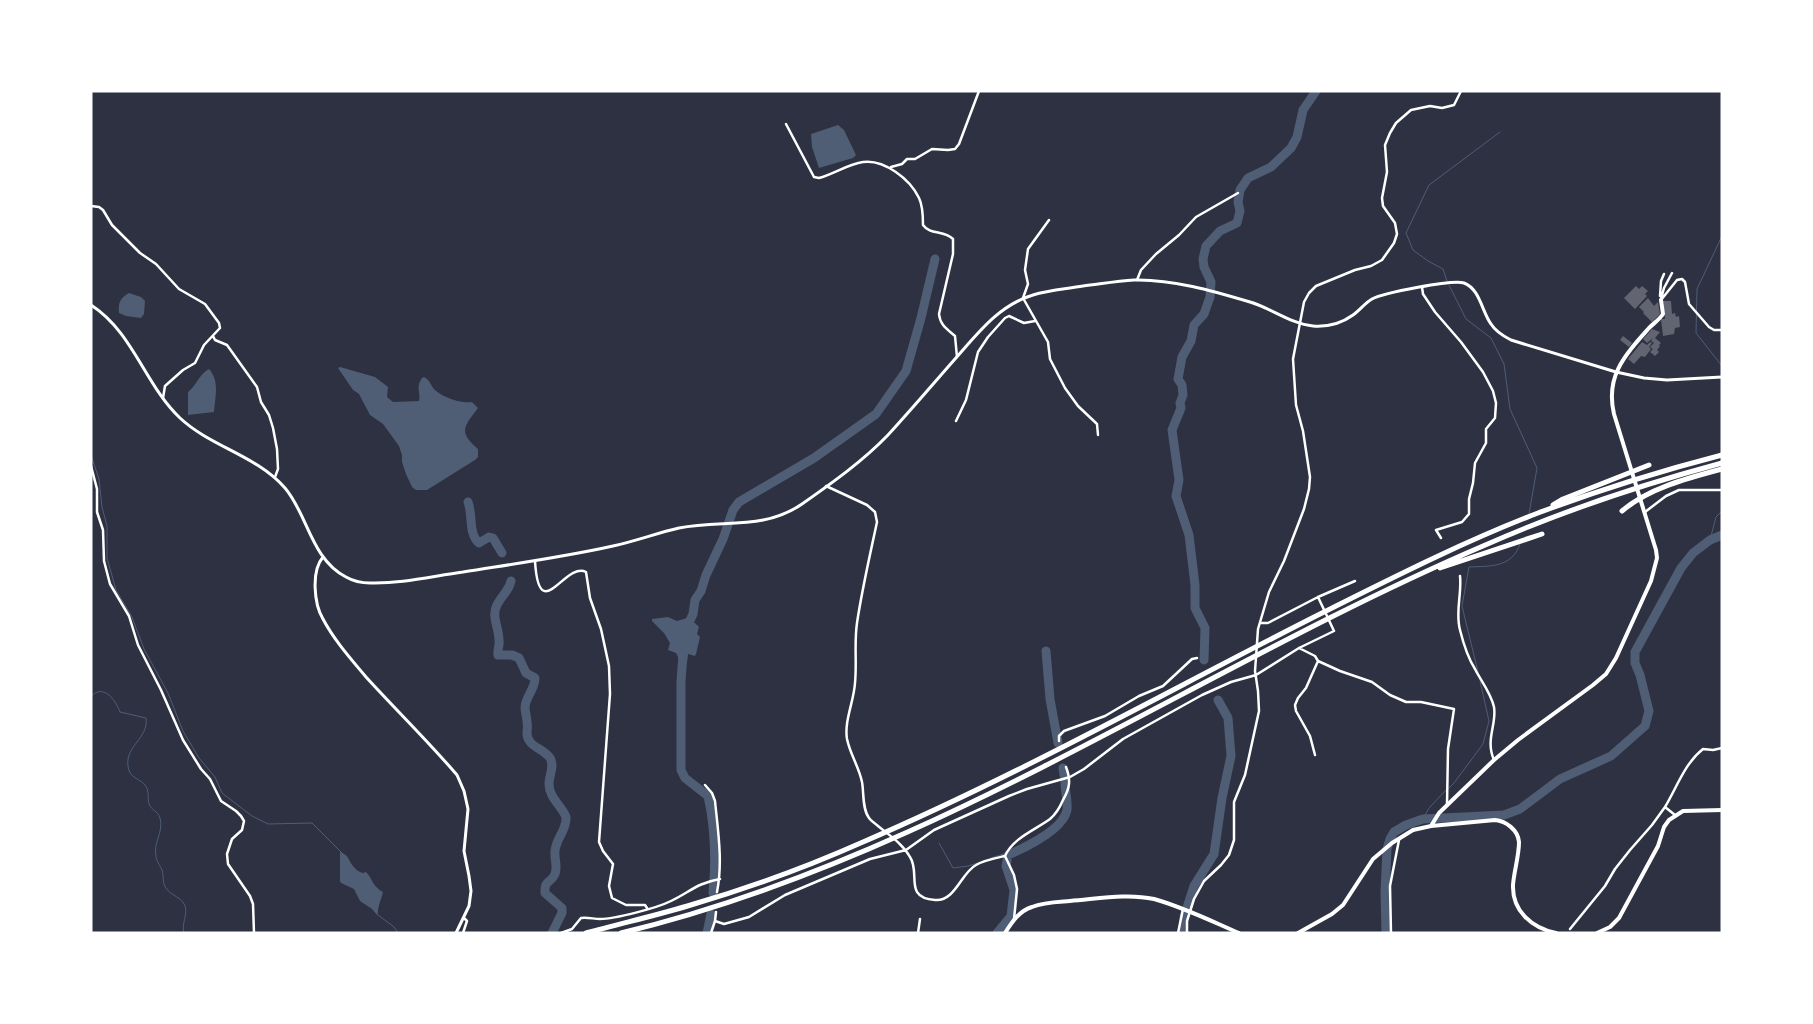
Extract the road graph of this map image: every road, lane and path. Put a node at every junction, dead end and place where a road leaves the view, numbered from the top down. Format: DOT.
graph roads {
  1 [pos="979,91"];
  2 [pos="1461,91"];
  3 [pos="786,124"];
  4 [pos="890,167"];
  5 [pos="1238,193"];
  6 [pos="91,206"];
  7 [pos="1049,220"];
  8 [pos="1672,273"];
  9 [pos="1664,274"];
  10 [pos="1137,280"];
  11 [pos="1422,287"];
  12 [pos="1023,298"];
  13 [pos="1661,300"];
  14 [pos="91,305"];
  15 [pos="1035,321"];
  16 [pos="1300,323"];
  17 [pos="1722,330"];
  18 [pos="212,336"];
  19 [pos="957,357"];
  20 [pos="1616,372"];
  21 [pos="1722,377"];
  22 [pos="162,399"];
  23 [pos="956,421"];
  24 [pos="1098,435"];
  25 [pos="1722,455"];
  26 [pos="1722,463"];
  27 [pos="1649,465"];
  28 [pos="91,466"];
  29 [pos="1722,469"];
  30 [pos="275,477"];
  31 [pos="826,486"];
  32 [pos="1722,490"];
  33 [pos="1543,511"];
  34 [pos="1622,512"];
  35 [pos="1644,512"];
  36 [pos="1542,534"];
  37 [pos="1441,538"];
  38 [pos="323,557"];
  39 [pos="535,560"];
  40 [pos="1425,572"];
  41 [pos="1460,576"];
  42 [pos="1355,581"];
  43 [pos="1318,597"];
  44 [pos="1260,623"];
  45 [pos="1299,648"];
  46 [pos="1197,658"];
  47 [pos="1318,661"];
  48 [pos="1256,675"];
  49 [pos="1059,741"];
  50 [pos="1722,748"];
  51 [pos="1315,754"];
  52 [pos="1494,760"];
  53 [pos="1066,767"];
  54 [pos="1070,777"];
  55 [pos="705,785"];
  56 [pos="1446,806"];
  57 [pos="1665,807"];
  58 [pos="1722,810"];
  59 [pos="1674,815"];
  60 [pos="1431,826"];
  61 [pos="1399,838"];
  62 [pos="906,850"];
  63 [pos="1006,857"];
  64 [pos="718,879"];
  65 [pos="717,892"];
  66 [pos="647,908"];
  67 [pos="1186,910"];
  68 [pos="716,912"];
  69 [pos="464,918"];
  70 [pos="920,920"];
  71 [pos="1014,920"];
  72 [pos="715,921"];
  73 [pos="1570,929"];
  74 [pos="254,933"];
  75 [pos="456,933"];
  76 [pos="463,933"];
  77 [pos="561,933"];
  78 [pos="586,933"];
  79 [pos="621,933"];
  80 [pos="711,933"];
  81 [pos="918,933"];
  82 [pos="1005,933"];
  83 [pos="1178,933"];
  84 [pos="1187,933"];
  85 [pos="1239,933"];
  86 [pos="1298,933"];
  87 [pos="1391,933"];
  88 [pos="1556,933"];
  89 [pos="1597,933"];
  1 -- 4 [label="street"];
  2 -- 16 [label="street"];
  3 -- 4 [label="street"];
  4 -- 19 [label="street"];
  5 -- 10 [label="street"];
  6 -- 18 [label="street"];
  7 -- 12 [label="street"];
  8 -- 13 [label="street"];
  9 -- 13 [label="street"];
  10 -- 12 [label="street"];
  10 -- 16 [label="street"];
  11 -- 16 [label="street"];
  11 -- 20 [label="street"];
  11 -- 37 [label="street"];
  12 -- 15 [label="street"];
  12 -- 19 [label="street"];
  13 -- 17 [label="street"];
  13 -- 20 [label="main road"];
  14 -- 22 [label="street"];
  15 -- 23 [label="street"];
  15 -- 24 [label="street"];
  16 -- 44 [label="street"];
  18 -- 22 [label="street"];
  18 -- 30 [label="street"];
  19 -- 31 [label="street"];
  20 -- 21 [label="street"];
  20 -- 35 [label="main road"];
  22 -- 30 [label="street"];
  25 -- 33 [label="highway"];
  26 -- 40 [label="highway"];
  27 -- 33 [label="highway"];
  28 -- 74 [label="street"];
  29 -- 34 [label="highway"];
  30 -- 38 [label="street"];
  31 -- 39 [label="street"];
  31 -- 62 [label="street"];
  32 -- 35 [label="street"];
  33 -- 78 [label="highway"];
  35 -- 52 [label="main road"];
  36 -- 40 [label="highway"];
  38 -- 39 [label="street"];
  38 -- 69 [label="street"];
  39 -- 66 [label="street"];
  40 -- 79 [label="highway"];
  41 -- 52 [label="street"];
  42 -- 43 [label="street"];
  43 -- 44 [label="street"];
  43 -- 45 [label="street"];
  44 -- 48 [label="street"];
  45 -- 47 [label="street"];
  45 -- 48 [label="street"];
  46 -- 49 [label="street"];
  47 -- 51 [label="street"];
  47 -- 56 [label="street"];
  48 -- 54 [label="street"];
  48 -- 67 [label="street"];
  50 -- 57 [label="street"];
  52 -- 56 [label="main road"];
  53 -- 54 [label="street"];
  54 -- 62 [label="street"];
  54 -- 63 [label="street"];
  55 -- 64 [label="street"];
  56 -- 60 [label="main road"];
  57 -- 59 [label="street"];
  57 -- 73 [label="street"];
  58 -- 59 [label="main road"];
  59 -- 89 [label="main road"];
  60 -- 61 [label="main road"];
  60 -- 88 [label="main road"];
  61 -- 86 [label="main road"];
  61 -- 87 [label="street"];
  62 -- 63 [label="street"];
  62 -- 72 [label="street"];
  63 -- 71 [label="street"];
  64 -- 65 [label="street"];
  64 -- 66 [label="street"];
  66 -- 77 [label="street"];
  67 -- 71 [label="main road"];
  67 -- 83 [label="street"];
  67 -- 84 [label="street"];
  67 -- 85 [label="main road"];
  68 -- 72 [label="street"];
  69 -- 75 [label="street"];
  69 -- 76 [label="street"];
  70 -- 81 [label="street"];
  71 -- 82 [label="main road"];
  72 -- 80 [label="street"];
}
